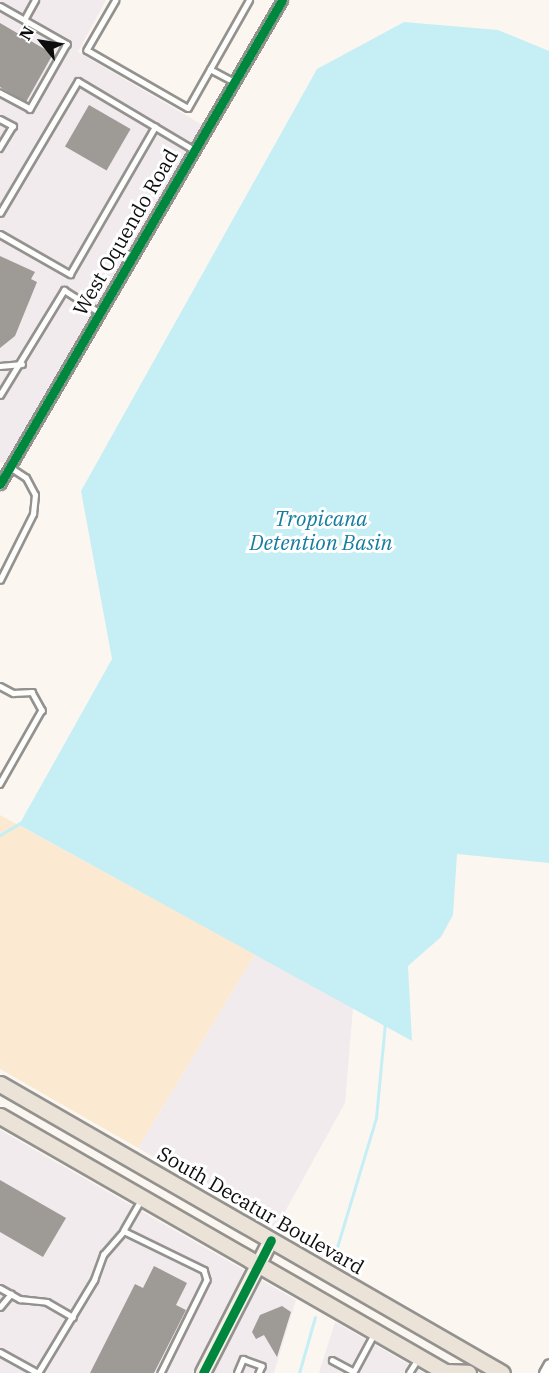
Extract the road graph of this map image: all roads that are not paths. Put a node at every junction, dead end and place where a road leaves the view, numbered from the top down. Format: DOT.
graph roads {
  1 [pos="35,0"];
  2 [pos="116,0"];
  3 [pos="249,0"];
  4 [pos="282,0"];
  5 [pos="0,6"];
  6 [pos="24,20"];
  7 [pos="210,69"];
  8 [pos="234,82"];
  9 [pos="0,93"];
  10 [pos="0,119"];
  11 [pos="155,127"];
  12 [pos="0,148"];
  13 [pos="194,150"];
  14 [pos="0,213"];
  15 [pos="0,234"];
  16 [pos="99,312"];
  17 [pos="22,364"];
  18 [pos="0,366"];
  19 [pos="0,395"];
  20 [pos="0,462"];
  21 [pos="9,467"];
  22 [pos="0,484"];
  23 [pos="0,580"];
  24 [pos="0,686"];
  25 [pos="0,784"];
  26 [pos="0,1084"];
  27 [pos="0,1116"];
  28 [pos="142,1199"];
  29 [pos="124,1231"];
  30 [pos="271,1240"];
  31 [pos="257,1265"];
  32 [pos="0,1288"];
  33 [pos="11,1294"];
  34 [pos="0,1307"];
  35 [pos="74,1317"];
  36 [pos="375,1331"];
  37 [pos="0,1352"];
  38 [pos="418,1357"];
  39 [pos="332,1360"];
  40 [pos="549,1364"];
  41 [pos="206,1372"];
  42 [pos="353,1372"];
  43 [pos="38,1373"];
  44 [pos="161,1373"];
  45 [pos="237,1373"];
  46 [pos="259,1373"];
  47 [pos="409,1373"];
  48 [pos="446,1373"];
  49 [pos="468,1373"];
  50 [pos="502,1373"];
  51 [pos="544,1373"];
  1 -- 6 [label="lane"];
  2 -- 7 [label="lane"];
  3 -- 7 [label="lane"];
  4 -- 8 [label="street, West Oquendo Road"];
  5 -- 6 [label="lane"];
  6 -- 9 [label="lane"];
  7 -- 8 [label="lane"];
  8 -- 13 [label="street, West Oquendo Road"];
  10 -- 12 [label="lane"];
  11 -- 13 [label="lane"];
  11 -- 14 [label="lane"];
  11 -- 15 [label="lane"];
  13 -- 16 [label="street, West Oquendo Road"];
  16 -- 17 [label="lane"];
  16 -- 21 [label="street, West Oquendo Road"];
  17 -- 18 [label="lane"];
  17 -- 19 [label="lane"];
  20 -- 21 [label="street"];
  21 -- 22 [label="street, West Oquendo Road"];
  21 -- 23 [label="lane"];
  24 -- 25 [label="lane"];
  26 -- 30 [label="main road, South Decatur Boulevard"];
  27 -- 28 [label="main road"];
  28 -- 29 [label="lane"];
  28 -- 31 [label="main road"];
  29 -- 35 [label="lane"];
  29 -- 44 [label="lane"];
  30 -- 31 [label="street"];
  30 -- 50 [label="main road, South Decatur Boulevard"];
  31 -- 36 [label="main road"];
  31 -- 41 [label="street"];
  32 -- 33 [label="lane"];
  33 -- 34 [label="lane"];
  33 -- 35 [label="lane"];
  35 -- 43 [label="lane"];
  36 -- 38 [label="main road"];
  36 -- 42 [label="lane"];
  37 -- 43 [label="lane"];
  38 -- 47 [label="lane"];
  38 -- 48 [label="main road"];
  39 -- 42 [label="lane"];
  40 -- 51 [label="street"];
  45 -- 46 [label="lane"];
  48 -- 49 [label="main road"];
}
